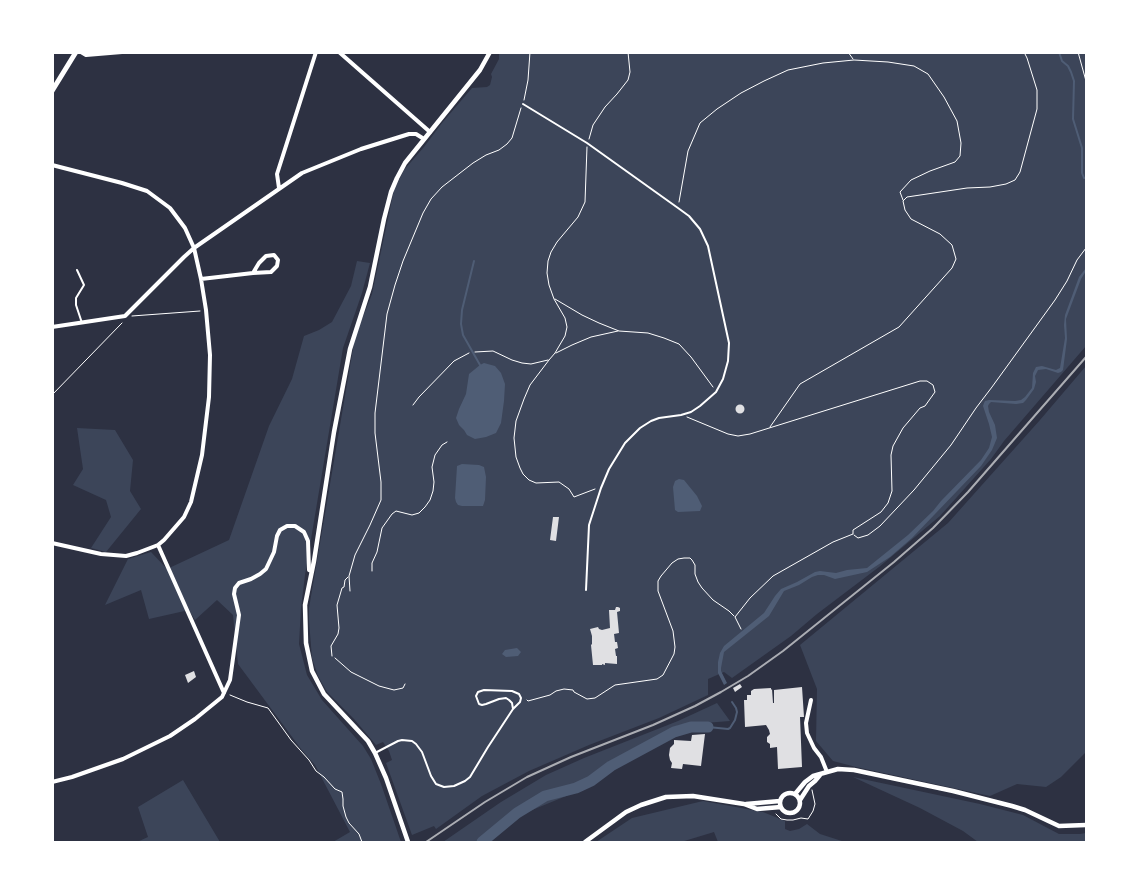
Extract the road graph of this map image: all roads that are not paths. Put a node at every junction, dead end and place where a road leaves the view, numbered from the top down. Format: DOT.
graph roads {
  1 [pos="76,52"];
  2 [pos="81,52"];
  3 [pos="122,52"];
  4 [pos="316,52"];
  5 [pos="339,52"];
  6 [pos="490,52"];
  7 [pos="52,91"];
  8 [pos="523,104"];
  9 [pos="430,132"];
  10 [pos="424,139"];
  11 [pos="52,165"];
  12 [pos="279,188"];
  13 [pos="194,248"];
  14 [pos="77,270"];
  15 [pos="253,273"];
  16 [pos="201,279"];
  17 [pos="82,323"];
  18 [pos="52,327"];
  19 [pos="52,543"];
  20 [pos="158,545"];
  21 [pos="312,571"];
  22 [pos="586,590"];
  23 [pos="224,693"];
  24 [pos="811,700"];
  25 [pos="513,709"];
  26 [pos="375,754"];
  27 [pos="827,772"];
  28 [pos="820,775"];
  29 [pos="52,782"];
  30 [pos="795,794"];
  31 [pos="800,800"];
  32 [pos="780,801"];
  33 [pos="744,804"];
  34 [pos="781,807"];
  35 [pos="1086,825"];
  36 [pos="408,842"];
  37 [pos="585,842"];
  1 -- 7 [label="main road"];
  2 -- 3 [label="street"];
  4 -- 12 [label="street"];
  5 -- 9 [label="street"];
  6 -- 9 [label="street"];
  8 -- 22 [label="lane"];
  9 -- 10 [label="street"];
  10 -- 12 [label="street"];
  10 -- 21 [label="street"];
  11 -- 13 [label="street"];
  12 -- 13 [label="street"];
  13 -- 16 [label="street"];
  13 -- 17 [label="street"];
  14 -- 17 [label="lane"];
  15 -- 15 [label="street"];
  15 -- 16 [label="street"];
  16 -- 20 [label="street"];
  17 -- 18 [label="street"];
  19 -- 20 [label="street"];
  20 -- 23 [label="street"];
  21 -- 23 [label="street"];
  21 -- 26 [label="street"];
  23 -- 29 [label="street"];
  24 -- 27 [label="street"];
  25 -- 25 [label="lane"];
  25 -- 26 [label="lane"];
  26 -- 36 [label="street"];
  27 -- 28 [label="street"];
  27 -- 35 [label="street"];
  28 -- 30 [label="street"];
  28 -- 31 [label="street"];
  30 -- 31 [label="street"];
  30 -- 32 [label="street"];
  31 -- 34 [label="street"];
  32 -- 33 [label="street"];
  32 -- 34 [label="street"];
  33 -- 34 [label="street"];
  33 -- 37 [label="street"];
}
